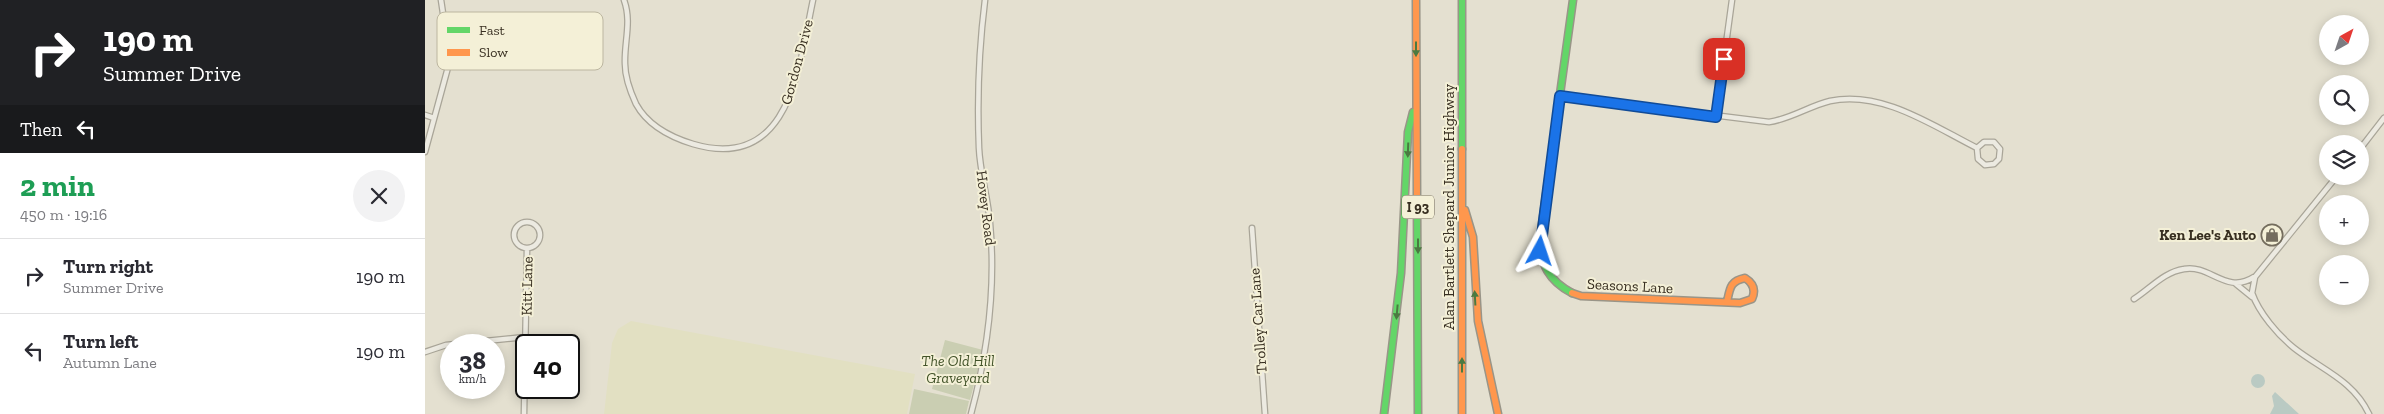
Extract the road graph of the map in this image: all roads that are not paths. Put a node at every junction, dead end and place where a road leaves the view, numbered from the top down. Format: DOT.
graph roads {
  1 [pos="625,0"];
  2 [pos="813,0"];
  3 [pos="985,0"];
  4 [pos="1416,0"];
  5 [pos="1461,0"];
  6 [pos="1573,0"];
  7 [pos="1732,0"];
  8 [pos="447,70"];
  9 [pos="1560,96"];
  10 [pos="1416,102"];
  11 [pos="425,115"];
  12 [pos="1716,117"];
  13 [pos="434,118"];
  14 [pos="2384,118"];
  15 [pos="2369,137"];
  16 [pos="1977,148"];
  17 [pos="425,152"];
  18 [pos="2330,185"];
  19 [pos="1462,198"];
  20 [pos="1252,228"];
  21 [pos="527,248"];
  22 [pos="2255,277"];
  23 [pos="2235,284"];
  24 [pos="2253,298"];
  25 [pos="2135,299"];
  26 [pos="1727,302"];
  27 [pos="525,334"];
  28 [pos="515,338"];
  29 [pos="425,352"];
  30 [pos="524,399"];
  31 [pos="524,414"];
  32 [pos="971,414"];
  33 [pos="1265,414"];
  34 [pos="1384,414"];
  35 [pos="1418,414"];
  36 [pos="1461,414"];
  37 [pos="1498,414"];
  38 [pos="2369,414"];
  1 -- 2 [label="street, Gordon Drive"];
  3 -- 32 [label="street, Hovey Road"];
  4 -- 10 [label="main road, Alan Bartlett Shepard Junior Highway / I 93, one-way"];
  5 -- 19 [label="main road, Alan Bartlett Shepard Junior Highway"];
  6 -- 9 [label="main road, Seasons Lane"];
  7 -- 12 [label="street"];
  8 -- 13 [label="street"];
  9 -- 12 [label="street"];
  9 -- 26 [label="main road, Seasons Lane"];
  10 -- 34 [label="main road, one-way"];
  10 -- 35 [label="main road, Alan Bartlett Shepard Junior Highway / I 93, one-way"];
  11 -- 13 [label="street"];
  12 -- 16 [label="street"];
  13 -- 17 [label="street"];
  14 -- 15 [label="street"];
  16 -- 16 [label="street"];
  18 -- 22 [label="street"];
  36 -- 19 [label="main road, Alan Bartlett Shepard Junior Highway, one-way"];
  37 -- 19 [label="main road, one-way"];
  20 -- 33 [label="street, Trolley Car Lane"];
  21 -- 21 [label="street, Kitt Lane"];
  21 -- 27 [label="street, Kitt Lane"];
  22 -- 23 [label="street"];
  22 -- 24 [label="street"];
  23 -- 24 [label="street"];
  23 -- 25 [label="street"];
  24 -- 38 [label="street"];
  26 -- 26 [label="main road, Seasons Lane"];
  28 -- 29 [label="street"];
  30 -- 31 [label="street, Kitt Lane"];
}
